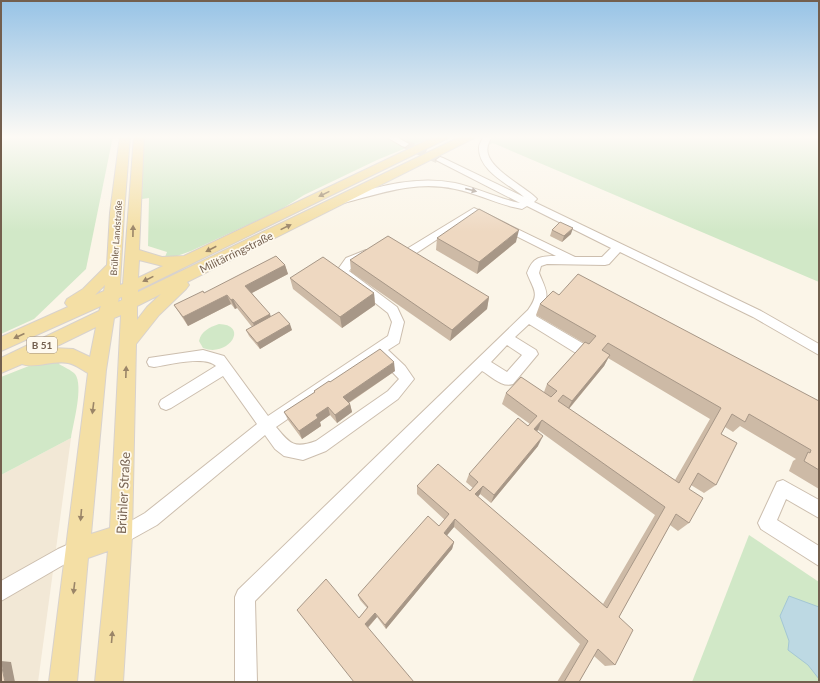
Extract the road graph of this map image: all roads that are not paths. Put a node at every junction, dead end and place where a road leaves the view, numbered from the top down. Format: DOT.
graph roads {
  1 [pos="122,168"];
  2 [pos="137,168"];
  3 [pos="380,168"];
  4 [pos="406,168"];
  5 [pos="456,168"];
  6 [pos="493,168"];
  7 [pos="337,202"];
  8 [pos="542,209"];
  9 [pos="619,246"];
  10 [pos="133,253"];
  11 [pos="572,260"];
  12 [pos="196,264"];
  13 [pos="114,266"];
  14 [pos="112,296"];
  15 [pos="129,296"];
  16 [pos="106,315"];
  17 [pos="528,317"];
  18 [pos="36,328"];
  19 [pos="506,338"];
  20 [pos="127,343"];
  21 [pos="1,344"];
  22 [pos="378,350"];
  23 [pos="819,350"];
  24 [pos="584,351"];
  25 [pos="154,362"];
  26 [pos="4,364"];
  27 [pos="481,364"];
  28 [pos="224,367"];
  29 [pos="97,370"];
  30 [pos="166,404"];
  31 [pos="265,426"];
  32 [pos="819,510"];
  33 [pos="121,536"];
  34 [pos="78,549"];
  35 [pos="819,557"];
  36 [pos="1,592"];
  37 [pos="106,680"];
  38 [pos="63,682"];
  39 [pos="246,682"];
  1 -- 13 [label="main road, Brühler Landstraße"];
  10 -- 2 [label="main road, Brühler Landstraße, one-way"];
  3 -- 12 [label="main road, Militärringstraße, one-way"];
  4 -- 7 [label="main road, Militärringstraße"];
  5 -- 8 [label="street"];
  6 -- 8 [label="street"];
  7 -- 8 [label="street, one-way"];
  12 -- 7 [label="main road, Militärringstraße, one-way"];
  8 -- 9 [label="street"];
  9 -- 11 [label="street"];
  9 -- 23 [label="street"];
  10 -- 12 [label="main road"];
  10 -- 15 [label="main road, Brühler Landstraße"];
  11 -- 17 [label="street"];
  11 -- 22 [label="street"];
  12 -- 15 [label="main road, Militärringstraße"];
  12 -- 20 [label="main road"];
  13 -- 14 [label="main road, Brühler Landstraße"];
  13 -- 18 [label="main road, B 51"];
  14 -- 15 [label="main road, Militärringstraße / B 51"];
  14 -- 16 [label="main road, Brühler Landstraße"];
  14 -- 18 [label="main road, Militärringstraße / B 51"];
  15 -- 16 [label="main road, Militärringstraße / B 51"];
  15 -- 20 [label="main road, Brühler Straße"];
  16 -- 26 [label="main road, Militärringstraße / B 51"];
  16 -- 29 [label="main road"];
  17 -- 19 [label="street"];
  17 -- 24 [label="street"];
  18 -- 21 [label="main road, Militärringstraße / B 51, one-way"];
  19 -- 27 [label="street"];
  19 -- 27 [label="street"];
  33 -- 20 [label="main road, Brühler Straße, one-way"];
  22 -- 31 [label="street"];
  22 -- 31 [label="street"];
  25 -- 28 [label="street"];
  26 -- 29 [label="main road, B 51"];
  27 -- 39 [label="street"];
  28 -- 30 [label="street"];
  28 -- 31 [label="street"];
  29 -- 34 [label="main road, one-way"];
  31 -- 33 [label="street"];
  32 -- 35 [label="street"];
  33 -- 34 [label="main road"];
  37 -- 33 [label="main road, Brühler Straße, one-way"];
  34 -- 36 [label="street"];
  34 -- 38 [label="main road, one-way"];
}
